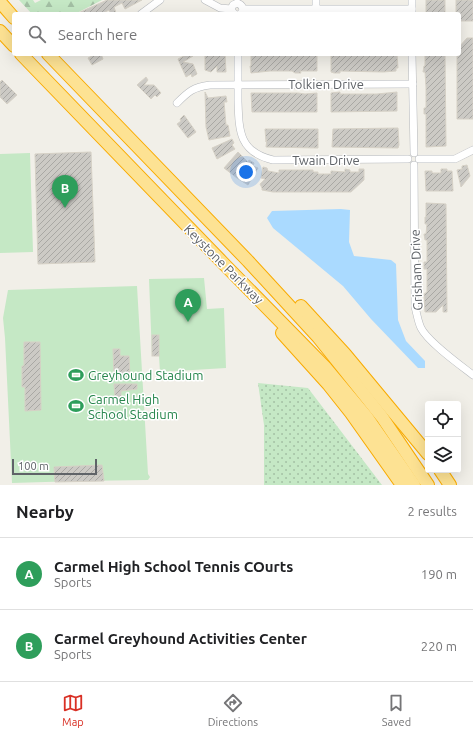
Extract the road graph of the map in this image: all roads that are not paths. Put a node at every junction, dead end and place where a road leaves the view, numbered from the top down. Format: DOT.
graph roads {
  1 [pos="160,0"];
  2 [pos="205,0"];
  3 [pos="316,0"];
  4 [pos="412,0"];
  5 [pos="0,4"];
  6 [pos="240,7"];
  7 [pos="316,9"];
  8 [pos="144,12"];
  9 [pos="233,12"];
  10 [pos="412,12"];
  11 [pos="12,17"];
  12 [pos="0,31"];
  13 [pos="0,38"];
  14 [pos="12,44"];
  15 [pos="12,49"];
  16 [pos="20,56"];
  17 [pos="23,56"];
  18 [pos="50,56"];
  19 [pos="238,56"];
  20 [pos="412,56"];
  21 [pos="42,77"];
  22 [pos="413,84"];
  23 [pos="238,85"];
  24 [pos="177,102"];
  25 [pos="473,150"];
  26 [pos="414,153"];
  27 [pos="148,158"];
  28 [pos="408,159"];
  29 [pos="419,159"];
  30 [pos="414,165"];
  31 [pos="202,242"];
  32 [pos="473,375"];
  33 [pos="425,450"];
  34 [pos="442,473"];
  35 [pos="402,485"];
  36 [pos="414,485"];
  37 [pos="428,485"];
  38 [pos="450,485"];
  1 -- 8 [label="street"];
  2 -- 9 [label="street"];
  3 -- 7 [label="street"];
  4 -- 10 [label="street"];
  5 -- 11 [label="highway"];
  6 -- 7 [label="street"];
  6 -- 9 [label="street"];
  7 -- 10 [label="street"];
  12 -- 14 [label="highway"];
  13 -- 15 [label="highway"];
  16 -- 21 [label="highway"];
  17 -- 21 [label="highway, Keystone Parkway"];
  18 -- 27 [label="highway, Keystone Parkway"];
  19 -- 23 [label="street"];
  20 -- 22 [label="street"];
  21 -- 31 [label="highway, Keystone Parkway"];
  22 -- 23 [label="street, Tolkien Drive"];
  22 -- 26 [label="street"];
  23 -- 24 [label="street, Tolkien Drive"];
  23 -- 28 [label="street, Twain Drive"];
  25 -- 29 [label="street"];
  26 -- 28 [label="street"];
  26 -- 29 [label="street"];
  27 -- 33 [label="highway"];
  27 -- 37 [label="highway, Keystone Parkway"];
  28 -- 30 [label="street"];
  29 -- 30 [label="street"];
  30 -- 32 [label="street, Grisham Drive"];
  31 -- 35 [label="highway"];
  31 -- 36 [label="highway, Keystone Parkway"];
  34 -- 38 [label="highway"];
}
